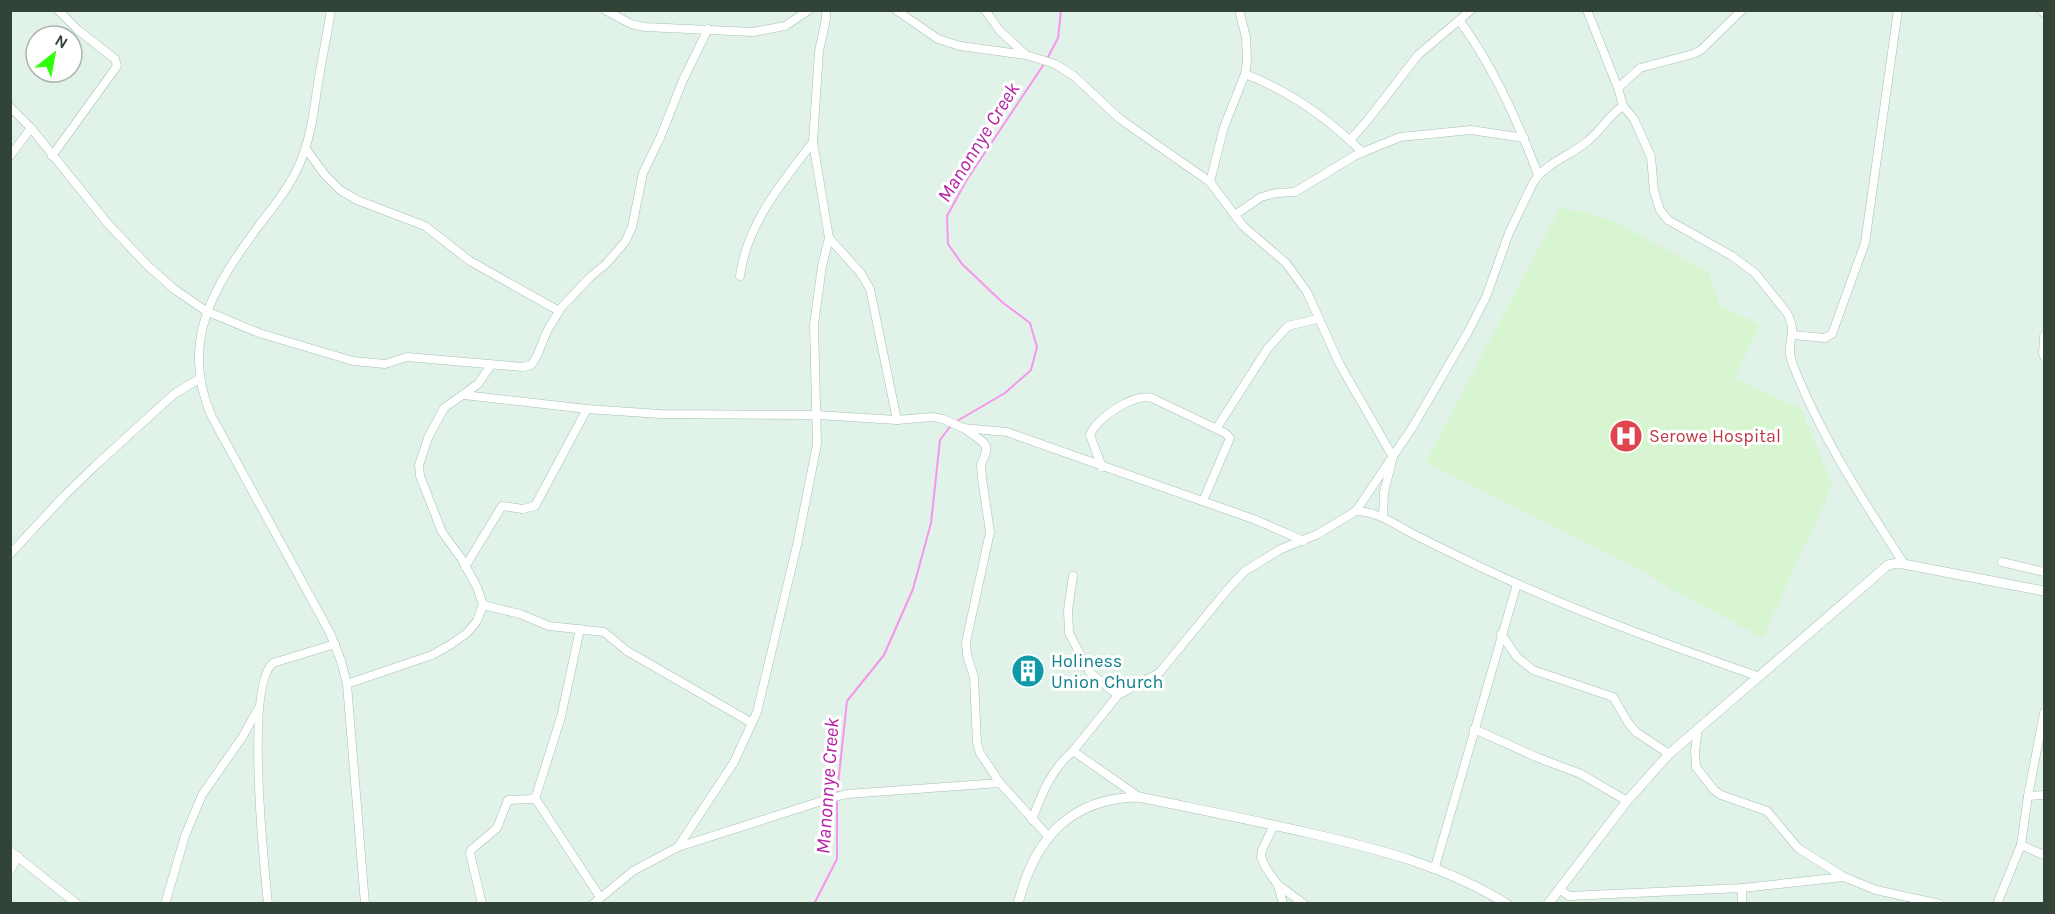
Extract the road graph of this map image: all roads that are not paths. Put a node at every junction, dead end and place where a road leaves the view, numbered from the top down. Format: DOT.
graph roads {
  1 [pos="58,10"];
  2 [pos="331,10"];
  3 [pos="605,10"];
  4 [pos="809,10"];
  5 [pos="826,10"];
  6 [pos="896,10"];
  7 [pos="985,10"];
  8 [pos="1239,10"];
  9 [pos="1471,10"];
  10 [pos="1587,10"];
  11 [pos="1742,10"];
  12 [pos="1898,10"];
  13 [pos="1459,20"];
  14 [pos="708,29"];
  15 [pos="1026,55"];
  16 [pos="1245,74"];
  17 [pos="1618,88"];
  18 [pos="1623,106"];
  19 [pos="10,107"];
  20 [pos="31,128"];
  21 [pos="1524,138"];
  22 [pos="1350,140"];
  23 [pos="813,142"];
  24 [pos="306,149"];
  25 [pos="1362,152"];
  26 [pos="10,156"];
  27 [pos="52,156"];
  28 [pos="1538,176"];
  29 [pos="1210,182"];
  30 [pos="1235,215"];
  31 [pos="829,238"];
  32 [pos="740,276"];
  33 [pos="206,311"];
  34 [pos="560,311"];
  35 [pos="1317,319"];
  36 [pos="1793,335"];
  37 [pos="2044,336"];
  38 [pos="2044,356"];
  39 [pos="492,365"];
  40 [pos="199,379"];
  41 [pos="464,395"];
  42 [pos="587,409"];
  43 [pos="817,415"];
  44 [pos="897,420"];
  45 [pos="963,428"];
  46 [pos="1216,429"];
  47 [pos="1393,457"];
  48 [pos="1102,466"];
  49 [pos="1203,501"];
  50 [pos="1356,511"];
  51 [pos="1383,517"];
  52 [pos="1304,541"];
  53 [pos="10,554"];
  54 [pos="2002,562"];
  55 [pos="1904,564"];
  56 [pos="465,567"];
  57 [pos="2044,572"];
  58 [pos="1073,576"];
  59 [pos="1517,584"];
  60 [pos="2044,591"];
  61 [pos="483,605"];
  62 [pos="580,629"];
  63 [pos="1501,634"];
  64 [pos="335,644"];
  65 [pos="1757,676"];
  66 [pos="347,684"];
  67 [pos="1118,695"];
  68 [pos="259,707"];
  69 [pos="2044,713"];
  70 [pos="752,723"];
  71 [pos="1698,728"];
  72 [pos="1474,729"];
  73 [pos="1073,751"];
  74 [pos="1670,754"];
  75 [pos="1000,783"];
  76 [pos="2044,795"];
  77 [pos="2028,796"];
  78 [pos="1139,797"];
  79 [pos="535,798"];
  80 [pos="1627,801"];
  81 [pos="1032,820"];
  82 [pos="1274,825"];
  83 [pos="1048,836"];
  84 [pos="2021,845"];
  85 [pos="678,847"];
  86 [pos="10,851"];
  87 [pos="2044,855"];
  88 [pos="18,856"];
  89 [pos="1435,867"];
  90 [pos="10,871"];
  91 [pos="1844,877"];
  92 [pos="1278,885"];
  93 [pos="1742,888"];
  94 [pos="1559,889"];
  95 [pos="1569,896"];
  96 [pos="600,897"];
  97 [pos="77,903"];
  98 [pos="165,903"];
  99 [pos="268,903"];
  100 [pos="365,903"];
  101 [pos="482,903"];
  102 [pos="593,903"];
  103 [pos="1018,903"];
  104 [pos="1283,903"];
  105 [pos="1304,903"];
  106 [pos="1501,903"];
  107 [pos="1507,903"];
  108 [pos="1548,903"];
  109 [pos="1576,903"];
  110 [pos="1742,903"];
  111 [pos="1940,903"];
  112 [pos="1997,903"];
  1 -- 27 [label="street"];
  2 -- 24 [label="street"];
  3 -- 14 [label="street"];
  4 -- 14 [label="street"];
  5 -- 23 [label="street"];
  6 -- 15 [label="street"];
  7 -- 15 [label="street"];
  8 -- 16 [label="street"];
  9 -- 13 [label="street"];
  10 -- 17 [label="street"];
  11 -- 17 [label="street"];
  12 -- 36 [label="street"];
  13 -- 21 [label="street"];
  13 -- 22 [label="street"];
  14 -- 34 [label="street"];
  15 -- 29 [label="street"];
  16 -- 22 [label="street"];
  16 -- 29 [label="street"];
  17 -- 18 [label="street"];
  18 -- 28 [label="street"];
  18 -- 36 [label="street"];
  19 -- 20 [label="street"];
  20 -- 26 [label="street"];
  20 -- 27 [label="street"];
  21 -- 25 [label="street"];
  21 -- 28 [label="street"];
  22 -- 25 [label="street"];
  23 -- 31 [label="street"];
  23 -- 32 [label="street"];
  24 -- 33 [label="street"];
  24 -- 34 [label="street"];
  25 -- 30 [label="street"];
  27 -- 33 [label="street"];
  28 -- 47 [label="street"];
  29 -- 30 [label="street"];
  30 -- 35 [label="street"];
  31 -- 43 [label="street"];
  31 -- 44 [label="street"];
  33 -- 39 [label="street"];
  33 -- 40 [label="street"];
  34 -- 39 [label="street"];
  35 -- 46 [label="street"];
  35 -- 47 [label="street"];
  36 -- 55 [label="street"];
  37 -- 38 [label="street"];
  39 -- 41 [label="street"];
  40 -- 53 [label="street"];
  40 -- 64 [label="street"];
  41 -- 42 [label="street"];
  41 -- 56 [label="street"];
  42 -- 43 [label="street"];
  42 -- 56 [label="street"];
  43 -- 44 [label="street"];
  43 -- 70 [label="street"];
  44 -- 45 [label="street"];
  45 -- 48 [label="street"];
  45 -- 75 [label="street"];
  46 -- 48 [label="street"];
  46 -- 49 [label="street"];
  47 -- 50 [label="street"];
  47 -- 51 [label="street"];
  48 -- 49 [label="street"];
  49 -- 52 [label="street"];
  50 -- 51 [label="street"];
  50 -- 52 [label="street"];
  51 -- 59 [label="street"];
  52 -- 67 [label="street"];
  54 -- 57 [label="street"];
  55 -- 60 [label="street"];
  55 -- 65 [label="street"];
  56 -- 61 [label="street"];
  58 -- 67 [label="street"];
  59 -- 63 [label="street"];
  59 -- 65 [label="street"];
  61 -- 62 [label="street"];
  61 -- 66 [label="street"];
  62 -- 70 [label="street"];
  62 -- 79 [label="street"];
  63 -- 72 [label="street"];
  63 -- 74 [label="street"];
  64 -- 66 [label="street"];
  64 -- 68 [label="street"];
  65 -- 71 [label="street"];
  66 -- 100 [label="street"];
  67 -- 73 [label="street"];
  68 -- 98 [label="street"];
  68 -- 99 [label="street"];
  69 -- 77 [label="street"];
  70 -- 85 [label="street"];
  71 -- 74 [label="street"];
  71 -- 91 [label="street"];
  72 -- 80 [label="street"];
  72 -- 89 [label="street"];
  73 -- 78 [label="street"];
  73 -- 81 [label="street"];
  74 -- 80 [label="street"];
  75 -- 81 [label="street"];
  75 -- 85 [label="street"];
  76 -- 77 [label="street"];
  77 -- 84 [label="street"];
  78 -- 82 [label="street"];
  78 -- 83 [label="street"];
  79 -- 96 [label="street"];
  79 -- 101 [label="street"];
  80 -- 94 [label="street"];
  81 -- 83 [label="street"];
  82 -- 89 [label="street"];
  82 -- 92 [label="street"];
  83 -- 103 [label="street"];
  84 -- 87 [label="street"];
  84 -- 112 [label="street"];
  85 -- 96 [label="street"];
  86 -- 88 [label="street"];
  88 -- 90 [label="street"];
  88 -- 97 [label="street"];
  89 -- 107 [label="street"];
  91 -- 93 [label="street"];
  91 -- 111 [label="street"];
  92 -- 104 [label="street"];
  92 -- 105 [label="street"];
  93 -- 95 [label="street"];
  93 -- 110 [label="street"];
  94 -- 95 [label="street"];
  94 -- 108 [label="street"];
  95 -- 109 [label="street"];
  96 -- 102 [label="street"];
  106 -- 107 [label="street"];
}
